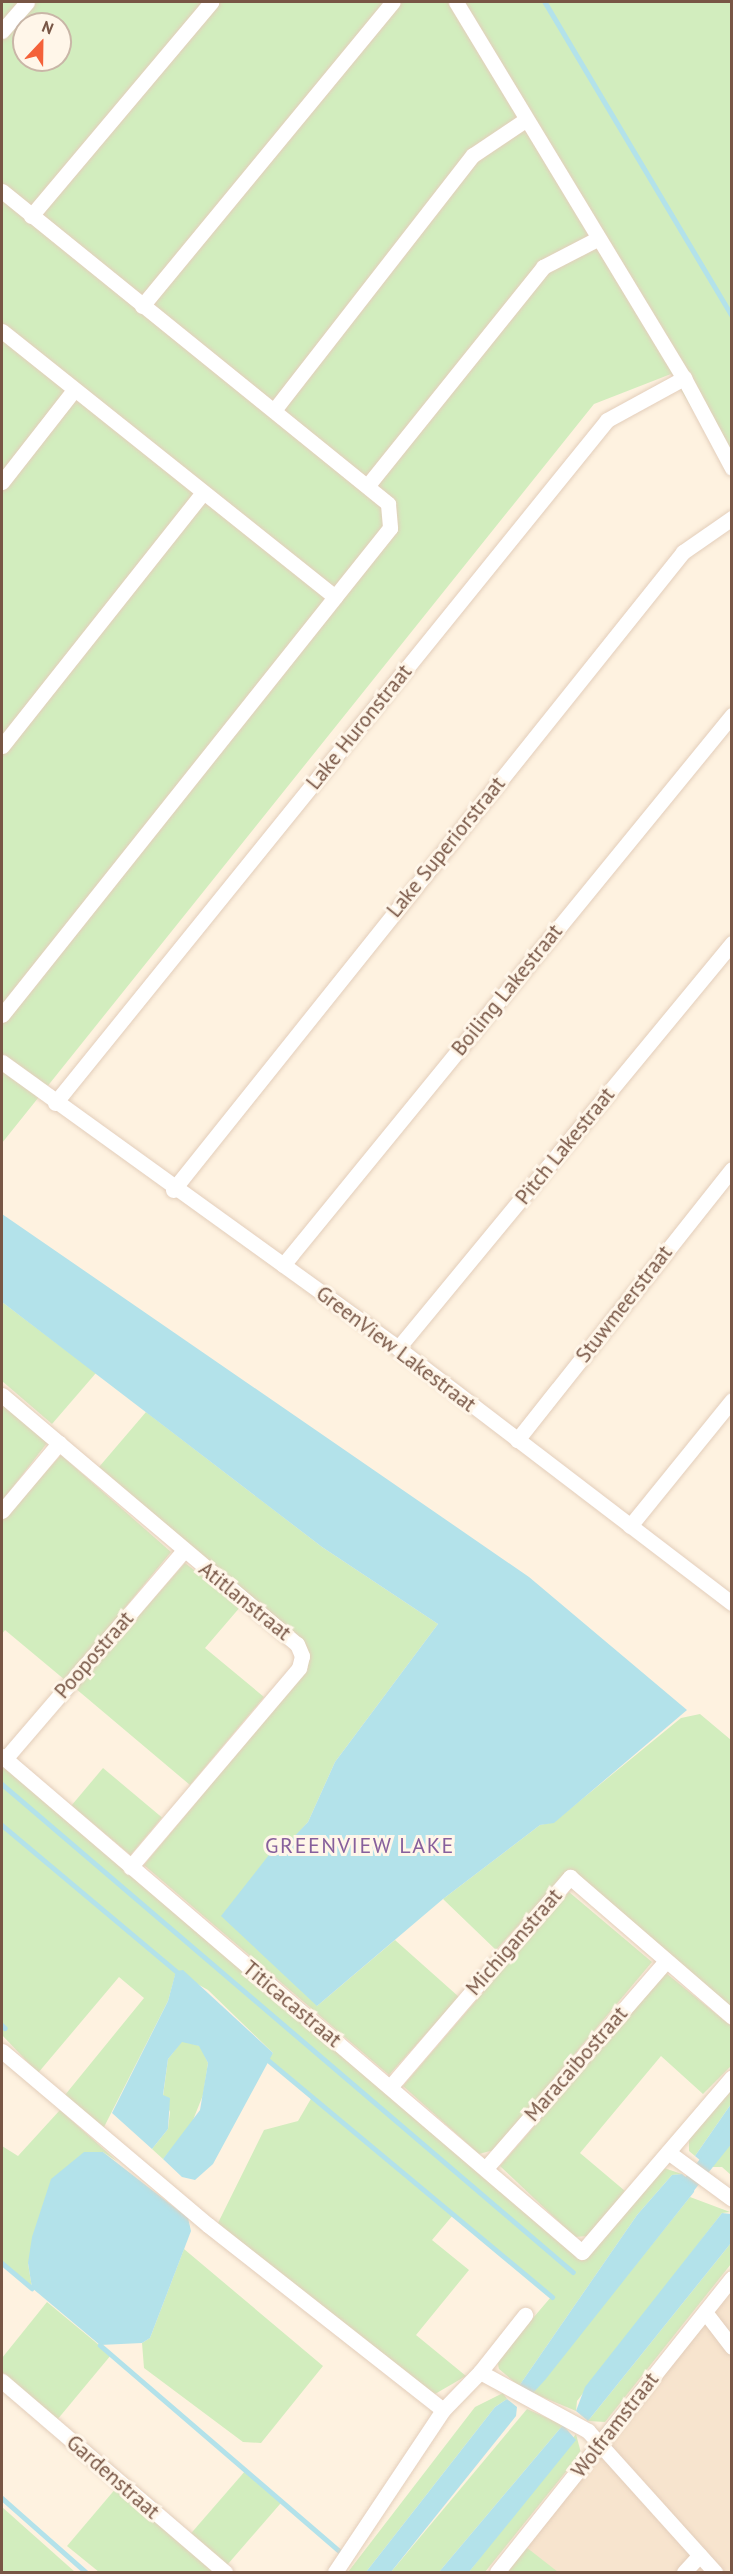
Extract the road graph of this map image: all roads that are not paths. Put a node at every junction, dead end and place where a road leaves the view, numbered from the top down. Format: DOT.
graph roads {
  1 [pos="27,2"];
  2 [pos="211,2"];
  3 [pos="393,2"];
  4 [pos="456,2"];
  5 [pos="2,31"];
  6 [pos="525,120"];
  7 [pos="2,191"];
  8 [pos="31,216"];
  9 [pos="597,239"];
  10 [pos="142,306"];
  11 [pos="2,331"];
  12 [pos="684,378"];
  13 [pos="74,390"];
  14 [pos="275,409"];
  15 [pos="732,468"];
  16 [pos="2,482"];
  17 [pos="368,484"];
  18 [pos="201,495"];
  19 [pos="732,518"];
  20 [pos="336,597"];
  21 [pos="732,715"];
  22 [pos="2,746"];
  23 [pos="732,943"];
  24 [pos="2,1016"];
  25 [pos="2,1062"];
  26 [pos="55,1103"];
  27 [pos="732,1169"];
  28 [pos="172,1190"];
  29 [pos="284,1265"];
  30 [pos="398,1348"];
  31 [pos="2,1395"];
  32 [pos="732,1400"];
  33 [pos="517,1440"];
  34 [pos="59,1443"];
  35 [pos="2,1510"];
  36 [pos="630,1526"];
  37 [pos="183,1551"];
  38 [pos="732,1603"];
  39 [pos="3,1758"];
  40 [pos="130,1867"];
  41 [pos="666,1961"];
  42 [pos="732,2016"];
  43 [pos="2,2051"];
  44 [pos="732,2077"];
  45 [pos="390,2087"];
  46 [pos="673,2156"];
  47 [pos="486,2168"];
  48 [pos="732,2199"];
  49 [pos="732,2278"];
  50 [pos="705,2312"];
  51 [pos="525,2316"];
  52 [pos="732,2347"];
  53 [pos="480,2372"];
  54 [pos="2,2381"];
  55 [pos="443,2410"];
  56 [pos="602,2442"];
  57 [pos="700,2554"];
  58 [pos="225,2572"];
  59 [pos="335,2572"];
  60 [pos="497,2572"];
  61 [pos="684,2572"];
  62 [pos="715,2572"];
  1 -- 5 [label="street"];
  2 -- 8 [label="street"];
  3 -- 10 [label="street"];
  4 -- 6 [label="street"];
  6 -- 9 [label="street"];
  6 -- 14 [label="street"];
  7 -- 8 [label="street"];
  8 -- 10 [label="street"];
  9 -- 12 [label="street"];
  9 -- 17 [label="street"];
  10 -- 14 [label="street"];
  11 -- 13 [label="street"];
  12 -- 15 [label="street"];
  12 -- 26 [label="street, Lake Huronstraat"];
  13 -- 16 [label="street"];
  13 -- 18 [label="street"];
  14 -- 17 [label="street"];
  17 -- 20 [label="street"];
  18 -- 20 [label="street"];
  18 -- 22 [label="street"];
  19 -- 28 [label="street, Lake Superiorstraat"];
  20 -- 24 [label="street"];
  21 -- 29 [label="street, Boiling Lakestraat"];
  23 -- 30 [label="street, Pitch Lakestraat"];
  25 -- 26 [label="street, GreenView Lakestraat"];
  26 -- 28 [label="street, GreenView Lakestraat"];
  27 -- 33 [label="street, Stuwmeerstraat"];
  28 -- 29 [label="street, GreenView Lakestraat"];
  29 -- 30 [label="street, GreenView Lakestraat"];
  30 -- 33 [label="street, GreenView Lakestraat"];
  31 -- 34 [label="street, Atitlanstraat"];
  32 -- 36 [label="street"];
  33 -- 36 [label="street, GreenView Lakestraat"];
  34 -- 35 [label="street"];
  34 -- 37 [label="street, Atitlanstraat"];
  36 -- 38 [label="street, GreenView Lakestraat"];
  37 -- 39 [label="street, Poopostraat"];
  37 -- 40 [label="street, Atitlanstraat"];
  39 -- 40 [label="street, Titicacastraat"];
  40 -- 45 [label="street, Titicacastraat"];
  41 -- 42 [label="street, Michiganstraat"];
  41 -- 45 [label="street, Michiganstraat"];
  41 -- 47 [label="street, Maracaibostraat"];
  43 -- 55 [label="street"];
  44 -- 46 [label="street"];
  45 -- 47 [label="street, Titicacastraat"];
  46 -- 47 [label="street, Titicacastraat"];
  46 -- 48 [label="street"];
  49 -- 50 [label="street, Wolframstraat"];
  50 -- 52 [label="street"];
  50 -- 56 [label="street, Wolframstraat"];
  51 -- 53 [label="street"];
  53 -- 55 [label="street"];
  53 -- 56 [label="street"];
  54 -- 58 [label="street, Gardenstraat"];
  55 -- 59 [label="street"];
  56 -- 57 [label="street"];
  56 -- 60 [label="street, Wolframstraat"];
  57 -- 61 [label="street"];
  57 -- 62 [label="street"];
}
